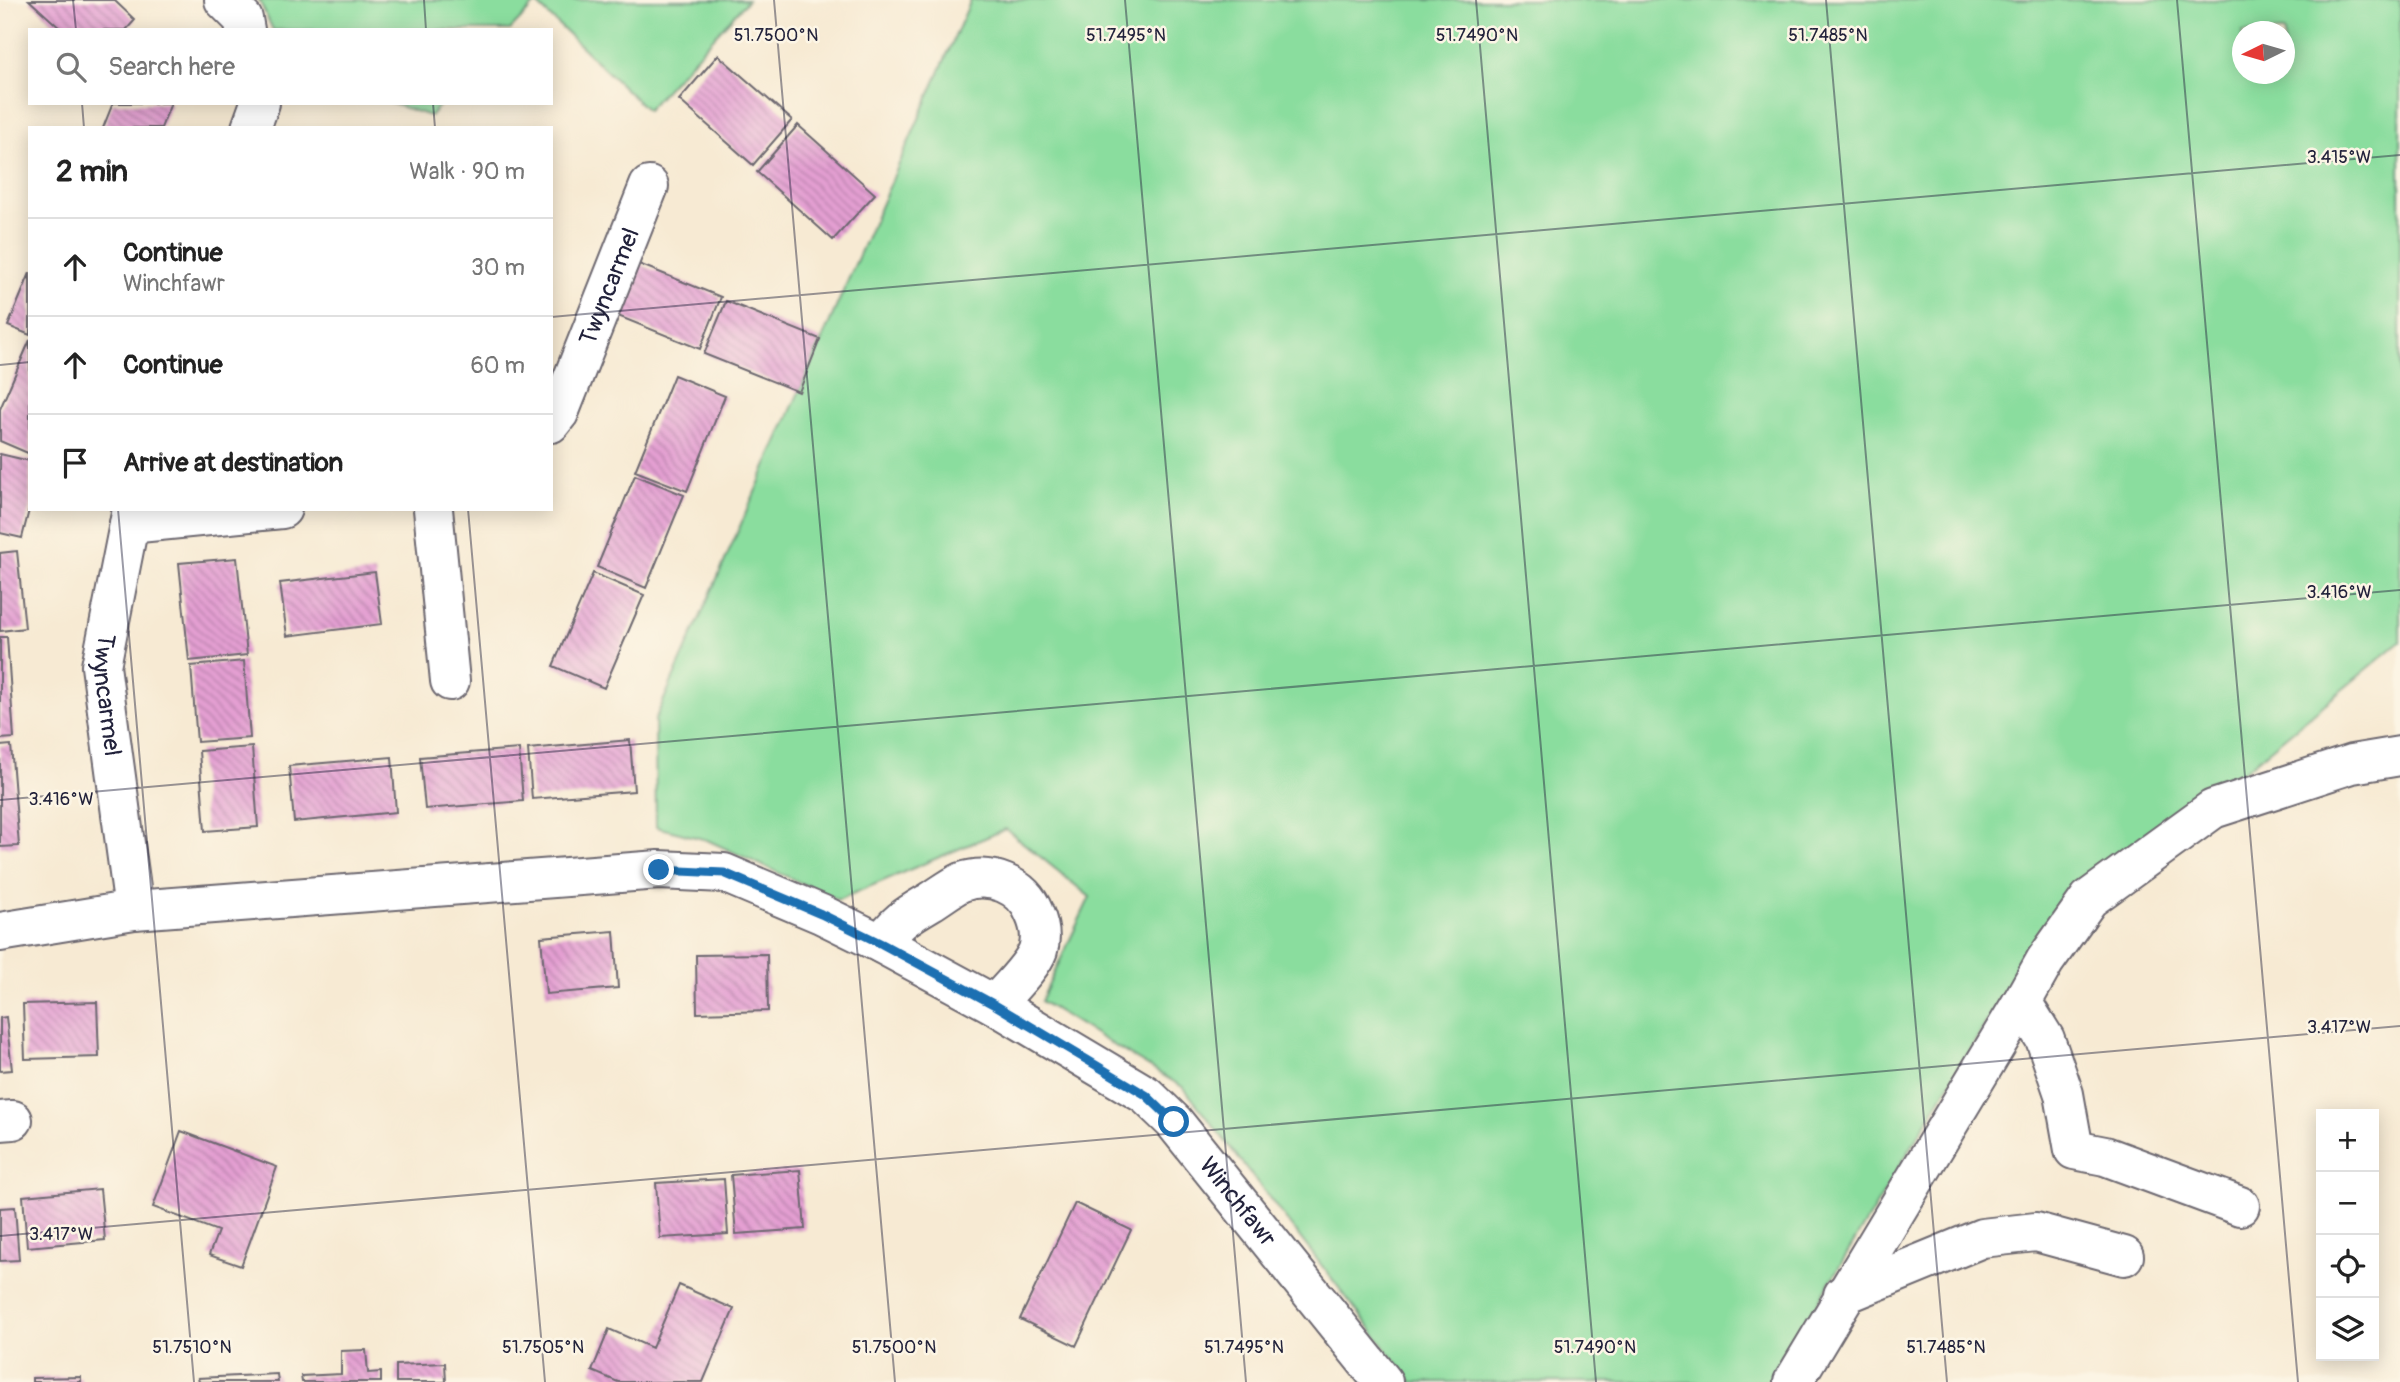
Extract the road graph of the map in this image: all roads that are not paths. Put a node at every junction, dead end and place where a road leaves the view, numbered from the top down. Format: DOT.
graph roads {
  1 [pos="224,0"];
  2 [pos="245,28"];
  3 [pos="259,105"];
  4 [pos="252,126"];
  5 [pos="649,186"];
  6 [pos="553,420"];
  7 [pos="239,511"];
  8 [pos="433,511"];
  9 [pos="130,516"];
  10 [pos="450,681"];
  11 [pos="2400,756"];
  12 [pos="134,910"];
  13 [pos="0,932"];
  14 [pos="882,944"];
  15 [pos="2022,1002"];
  16 [pos="995,1005"];
  17 [pos="2239,1206"];
  18 [pos="2124,1256"];
  19 [pos="1843,1296"];
  20 [pos="1382,1382"];
  21 [pos="1793,1382"];
  1 -- 2 [label="street"];
  3 -- 4 [label="street"];
  5 -- 6 [label="street, Twyncarmel"];
  7 -- 9 [label="street, Twyncarmel"];
  8 -- 10 [label="street"];
  9 -- 12 [label="street, Twyncarmel"];
  11 -- 15 [label="street"];
  12 -- 13 [label="street, Winchfawr"];
  12 -- 14 [label="street, Winchfawr"];
  14 -- 16 [label="street, Winchfawr"];
  14 -- 16 [label="street"];
  15 -- 17 [label="street"];
  15 -- 19 [label="street"];
  16 -- 20 [label="street, Winchfawr"];
  18 -- 19 [label="street"];
  19 -- 21 [label="street"];
}
